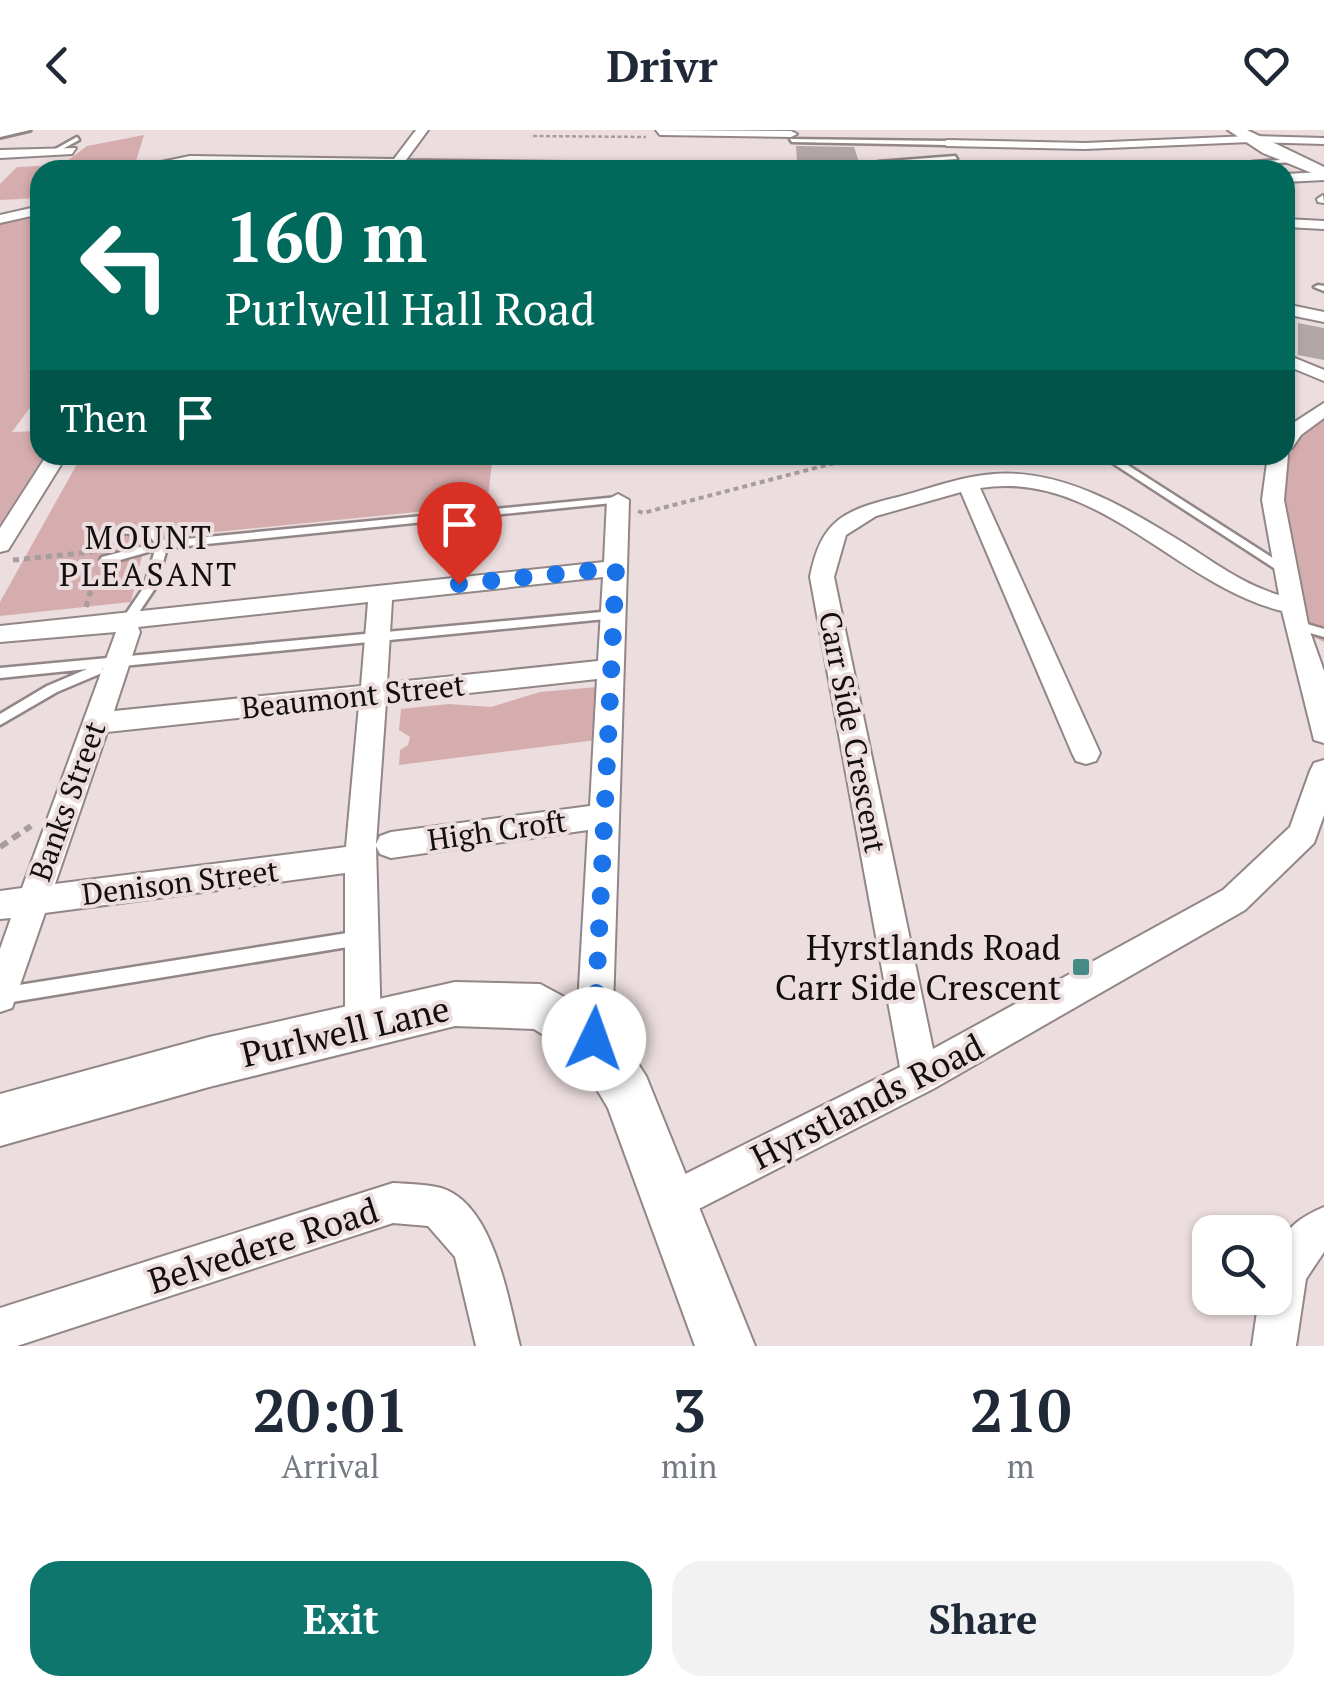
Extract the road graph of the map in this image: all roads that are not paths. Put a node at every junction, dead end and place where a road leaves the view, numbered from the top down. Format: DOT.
graph roads {
  1 [pos="21,130"];
  2 [pos="422,130"];
  3 [pos="941,130"];
  4 [pos="11,131"];
  5 [pos="0,132"];
  6 [pos="660,133"];
  7 [pos="791,135"];
  8 [pos="1248,137"];
  9 [pos="1307,141"];
  10 [pos="1324,141"];
  11 [pos="0,142"];
  12 [pos="948,143"];
  13 [pos="412,144"];
  14 [pos="74,145"];
  15 [pos="432,145"];
  16 [pos="1100,145"];
  17 [pos="1324,151"];
  18 [pos="0,154"];
  19 [pos="1111,158"];
  20 [pos="400,160"];
  21 [pos="656,160"];
  22 [pos="793,160"];
  23 [pos="956,160"];
  24 [pos="1292,160"];
  25 [pos="1295,161"];
  26 [pos="1324,175"];
  27 [pos="1295,177"];
  28 [pos="30,212"];
  29 [pos="0,218"];
  30 [pos="1295,224"];
  31 [pos="1324,225"];
  32 [pos="1295,311"];
  33 [pos="1324,317"];
  34 [pos="1295,364"];
  35 [pos="1324,376"];
  36 [pos="1324,409"];
  37 [pos="1295,430"];
  38 [pos="51,465"];
  39 [pos="1121,465"];
  40 [pos="1277,465"];
  41 [pos="970,486"];
  42 [pos="618,500"];
  43 [pos="123,532"];
  44 [pos="0,545"];
  45 [pos="162,545"];
  46 [pos="102,556"];
  47 [pos="616,568"];
  48 [pos="1288,572"];
  49 [pos="381,592"];
  50 [pos="612,615"];
  51 [pos="1296,615"];
  52 [pos="125,624"];
  53 [pos="1324,632"];
  54 [pos="0,634"];
  55 [pos="378,639"];
  56 [pos="117,664"];
  57 [pos="610,668"];
  58 [pos="0,672"];
  59 [pos="373,693"];
  60 [pos="0,720"];
  61 [pos="96,723"];
  62 [pos="1324,733"];
  63 [pos="1086,753"];
  64 [pos="1324,771"];
  65 [pos="604,816"];
  66 [pos="391,845"];
  67 [pos="360,858"];
  68 [pos="16,903"];
  69 [pos="361,938"];
  70 [pos="0,996"];
  71 [pos="362,1028"];
  72 [pos="594,1039"];
  73 [pos="920,1076"];
  74 [pos="0,1120"];
  75 [pos="671,1202"];
  76 [pos="1324,1228"];
  77 [pos="0,1330"];
  78 [pos="498,1346"];
  79 [pos="725,1346"];
  80 [pos="1274,1346"];
  1 -- 4 [label="main road"];
  2 -- 13 [label="street"];
  3 -- 12 [label="street"];
  4 -- 5 [label="main road"];
  4 -- 11 [label="street"];
  6 -- 7 [label="street"];
  6 -- 21 [label="street"];
  7 -- 12 [label="lane"];
  7 -- 22 [label="street"];
  8 -- 9 [label="street"];
  8 -- 16 [label="street"];
  8 -- 24 [label="street"];
  9 -- 10 [label="street"];
  9 -- 17 [label="street"];
  12 -- 16 [label="street"];
  12 -- 23 [label="street"];
  13 -- 15 [label="street"];
  13 -- 20 [label="street"];
  14 -- 18 [label="street"];
  16 -- 19 [label="street"];
  25 -- 26 [label="street"];
  26 -- 27 [label="street"];
  28 -- 29 [label="street"];
  30 -- 31 [label="street"];
  32 -- 33 [label="street"];
  34 -- 35 [label="street"];
  36 -- 37 [label="street"];
  38 -- 44 [label="street"];
  39 -- 48 [label="lane"];
  40 -- 48 [label="street"];
  41 -- 51 [label="street, Carr Side Crescent"];
  41 -- 63 [label="street"];
  41 -- 73 [label="street, Carr Side Crescent"];
  42 -- 45 [label="lane"];
  42 -- 47 [label="street"];
  43 -- 45 [label="lane"];
  45 -- 46 [label="lane"];
  45 -- 52 [label="lane"];
  47 -- 49 [label="street"];
  47 -- 50 [label="street"];
  48 -- 51 [label="street"];
  49 -- 52 [label="street"];
  49 -- 55 [label="street"];
  50 -- 55 [label="lane"];
  50 -- 57 [label="street"];
  51 -- 53 [label="lane"];
  51 -- 62 [label="street"];
  52 -- 54 [label="street"];
  52 -- 56 [label="street, Banks Street"];
  55 -- 56 [label="lane"];
  55 -- 59 [label="street"];
  56 -- 58 [label="lane"];
  56 -- 60 [label="lane, Banks Street"];
  56 -- 61 [label="street, Banks Street"];
  57 -- 59 [label="street, Beaumont Street"];
  57 -- 65 [label="street"];
  59 -- 61 [label="street, Beaumont Street"];
  59 -- 67 [label="street"];
  61 -- 68 [label="street, Banks Street"];
  64 -- 73 [label="street, Hyrstlands Road"];
  65 -- 66 [label="street, High Croft"];
  65 -- 72 [label="street"];
  67 -- 68 [label="street, Denison Street"];
  67 -- 69 [label="street"];
  68 -- 70 [label="street, Banks Street"];
  69 -- 70 [label="lane"];
  69 -- 71 [label="street"];
  71 -- 72 [label="street, Purlwell Lane"];
  71 -- 74 [label="street, Purlwell Lane"];
  72 -- 75 [label="street, Purlwell Lane"];
  73 -- 75 [label="street, Hyrstlands Road"];
  75 -- 79 [label="street, Purlwell Lane"];
  76 -- 80 [label="street"];
  77 -- 78 [label="street, Belvedere Road"];
}
